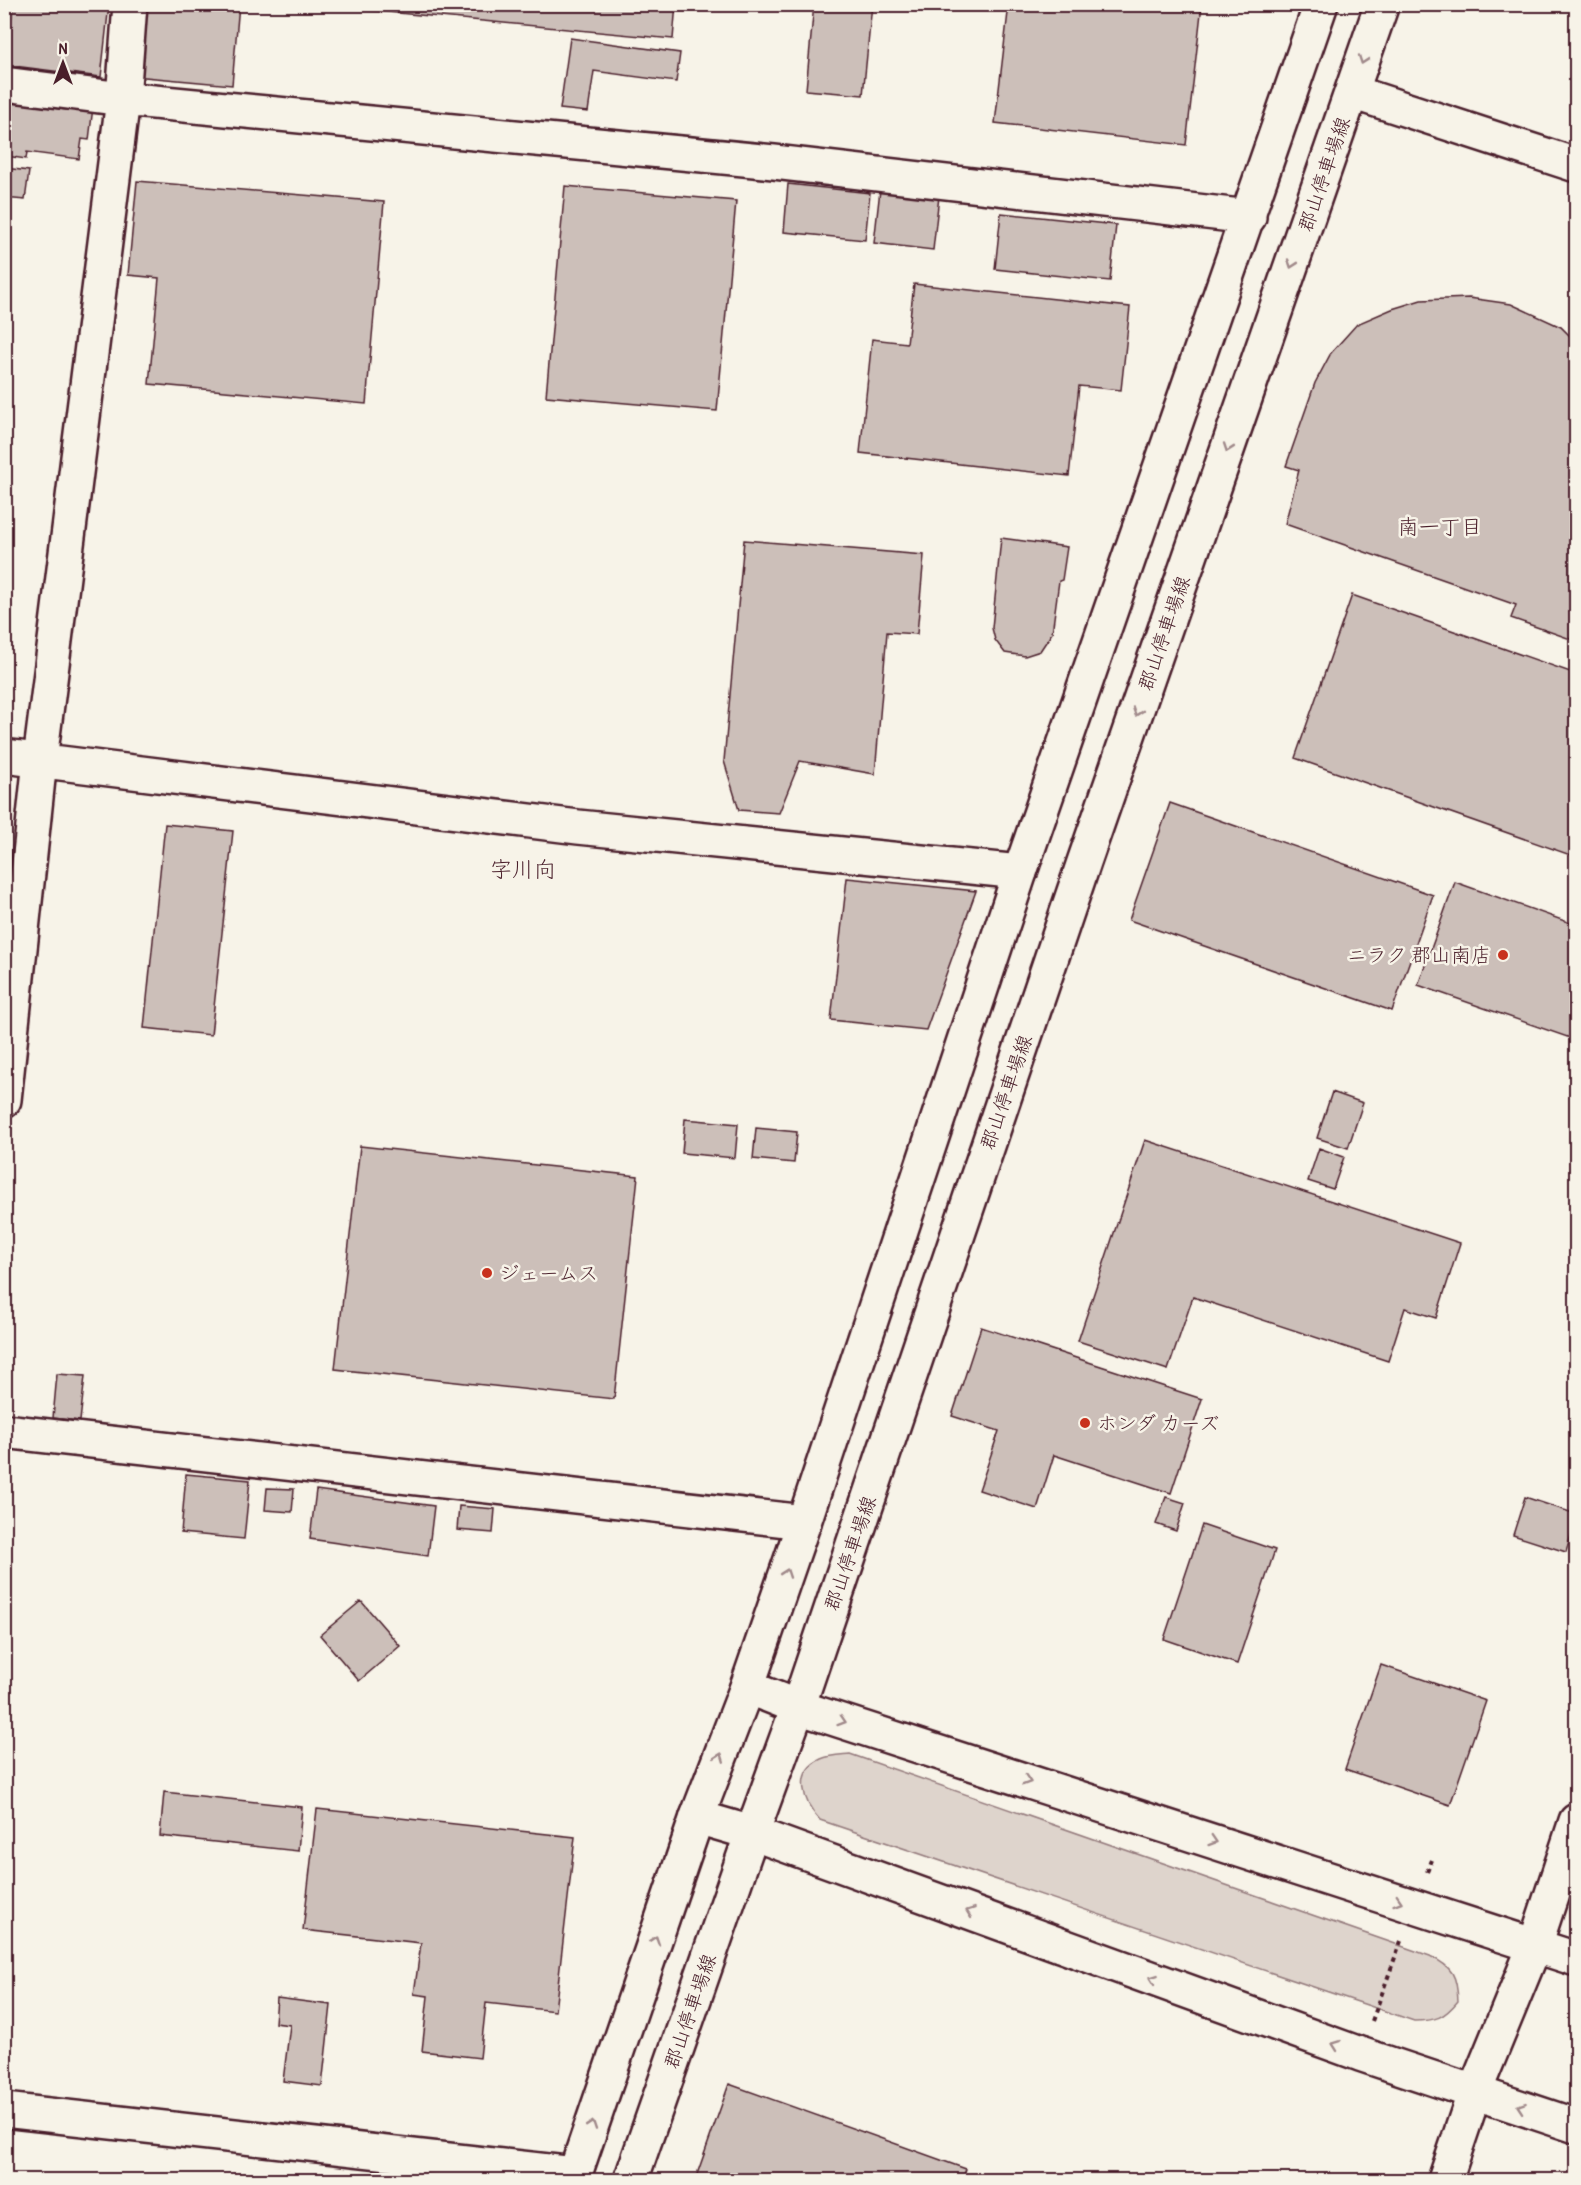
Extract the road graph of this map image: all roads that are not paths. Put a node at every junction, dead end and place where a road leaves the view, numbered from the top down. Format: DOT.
graph roads {
  1 [pos="130,4"];
  2 [pos="1321,4"];
  3 [pos="1382,4"];
  4 [pos="4,84"];
  5 [pos="1352,92"];
  6 [pos="123,99"];
  7 [pos="1576,165"];
  8 [pos="1249,217"];
  9 [pos="4,756"];
  10 [pos="40,760"];
  11 [pos="1020,872"];
  12 [pos="4,1100"];
  13 [pos="4,1431"];
  14 [pos="804,1522"];
  15 [pos="747,1687"];
  16 [pos="798,1707"];
  17 [pos="697,1817"];
  18 [pos="1576,1821"];
  19 [pos="752,1833"];
  20 [pos="1535,1945"];
  21 [pos="1576,1959"];
  22 [pos="1475,2091"];
  23 [pos="4,2110"];
  24 [pos="1576,2126"];
  25 [pos="574,2177"];
  26 [pos="632,2181"];
  27 [pos="1445,2181"];
  1 -- 6 [label="street"];
  2 -- 8 [label="street"];
  3 -- 5 [label="street, 郡山停車場線, one-way"];
  4 -- 6 [label="street"];
  5 -- 7 [label="street"];
  5 -- 16 [label="street, 郡山停車場線, one-way"];
  6 -- 8 [label="street"];
  6 -- 10 [label="street"];
  8 -- 11 [label="street"];
  9 -- 10 [label="street"];
  10 -- 11 [label="street"];
  10 -- 12 [label="street"];
  11 -- 14 [label="street"];
  13 -- 14 [label="street"];
  15 -- 14 [label="street, one-way"];
  15 -- 16 [label="street"];
  17 -- 15 [label="street, one-way"];
  16 -- 19 [label="street, 郡山停車場線"];
  16 -- 20 [label="street, one-way"];
  17 -- 19 [label="street"];
  25 -- 17 [label="street, one-way"];
  18 -- 20 [label="street"];
  22 -- 19 [label="street, one-way"];
  19 -- 26 [label="street, 郡山停車場線"];
  20 -- 21 [label="street"];
  20 -- 22 [label="street"];
  24 -- 22 [label="street, one-way"];
  22 -- 27 [label="street"];
  23 -- 25 [label="street"];
}
